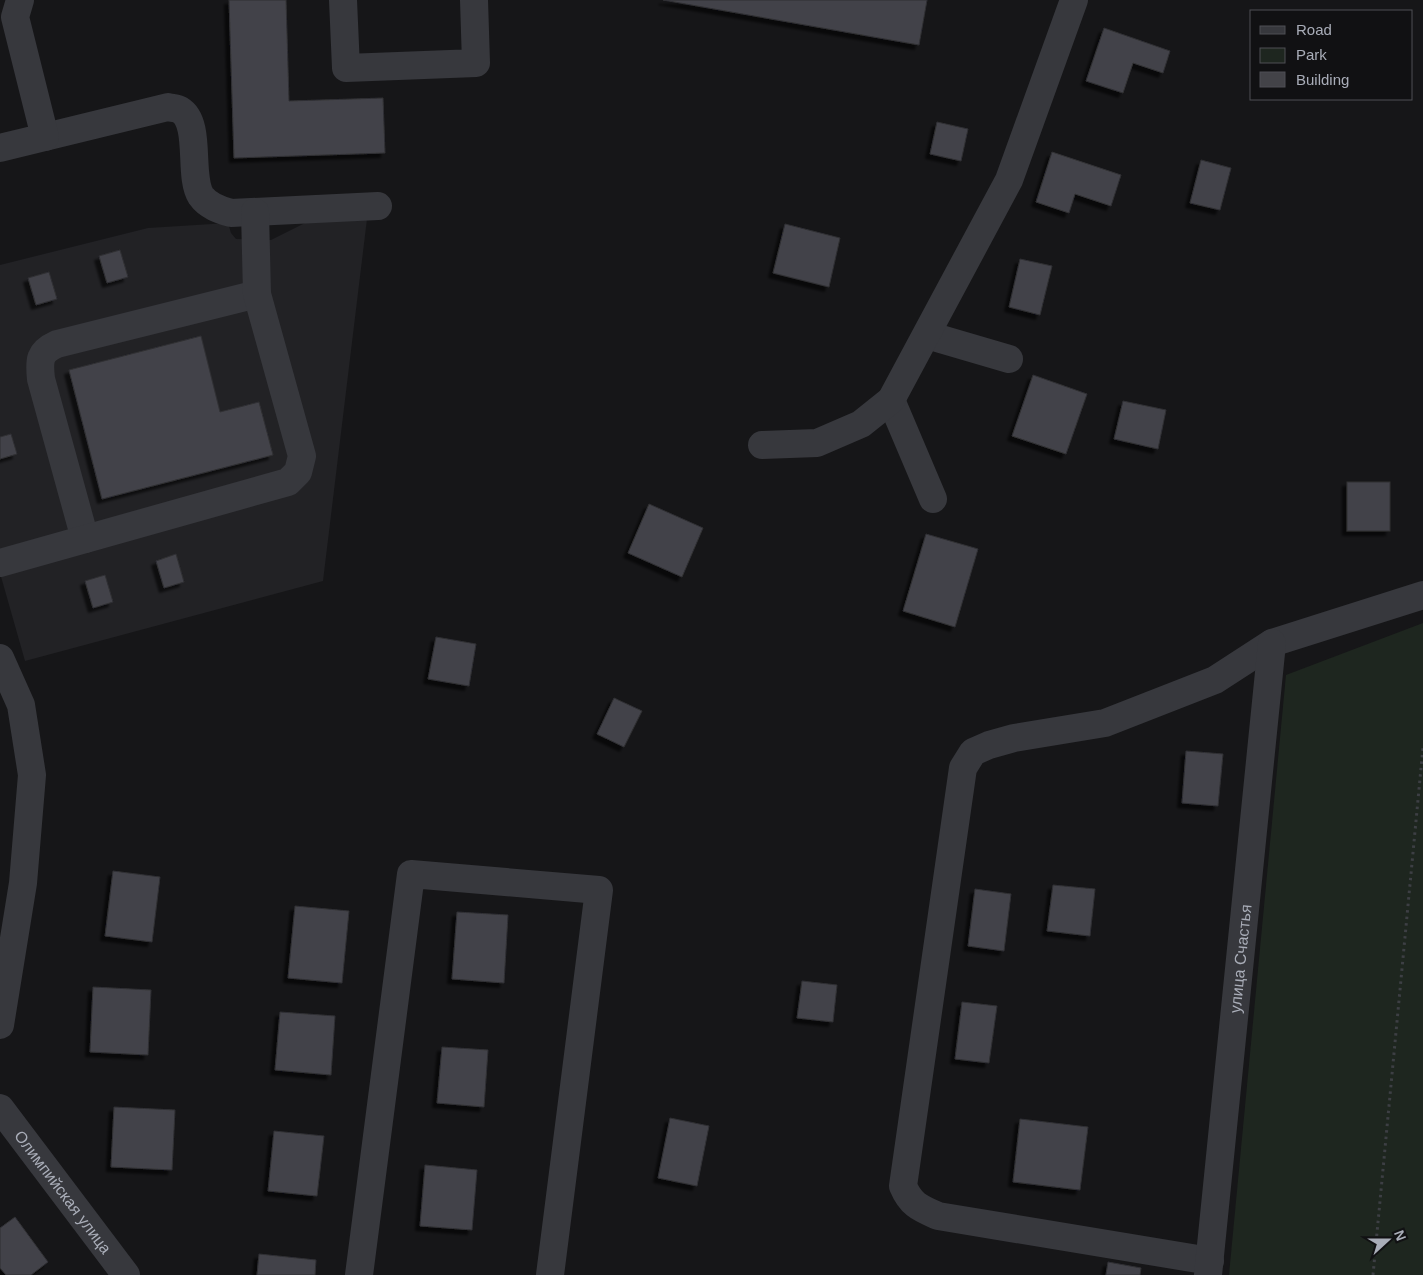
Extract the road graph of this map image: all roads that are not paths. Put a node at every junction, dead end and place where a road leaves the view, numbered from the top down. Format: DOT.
graph roads {
  1 [pos="20,0"];
  2 [pos="343,0"];
  3 [pos="474,0"];
  4 [pos="1074,0"];
  5 [pos="45,137"];
  6 [pos="0,148"];
  7 [pos="378,206"];
  8 [pos="255,212"];
  9 [pos="257,294"];
  10 [pos="927,335"];
  11 [pos="1009,359"];
  12 [pos="891,400"];
  13 [pos="762,445"];
  14 [pos="933,499"];
  15 [pos="85,539"];
  16 [pos="0,563"];
  17 [pos="1423,595"];
  18 [pos="1272,643"];
  19 [pos="0,658"];
  20 [pos="0,1025"];
  21 [pos="0,1108"];
  22 [pos="1209,1268"];
  23 [pos="126,1275"];
  24 [pos="359,1275"];
  25 [pos="550,1275"];
  1 -- 5 [label="street"];
  2 -- 3 [label="street"];
  4 -- 10 [label="street"];
  5 -- 6 [label="street"];
  5 -- 8 [label="street"];
  7 -- 8 [label="street"];
  8 -- 9 [label="street"];
  9 -- 15 [label="street"];
  9 -- 15 [label="street"];
  10 -- 11 [label="street"];
  10 -- 12 [label="street"];
  12 -- 13 [label="street"];
  12 -- 14 [label="street"];
  15 -- 16 [label="street"];
  17 -- 18 [label="street"];
  18 -- 22 [label="street, улица Счастья"];
  18 -- 22 [label="street"];
  19 -- 20 [label="street"];
  21 -- 23 [label="street, Олимпийская улица"];
  24 -- 25 [label="street"];
}
